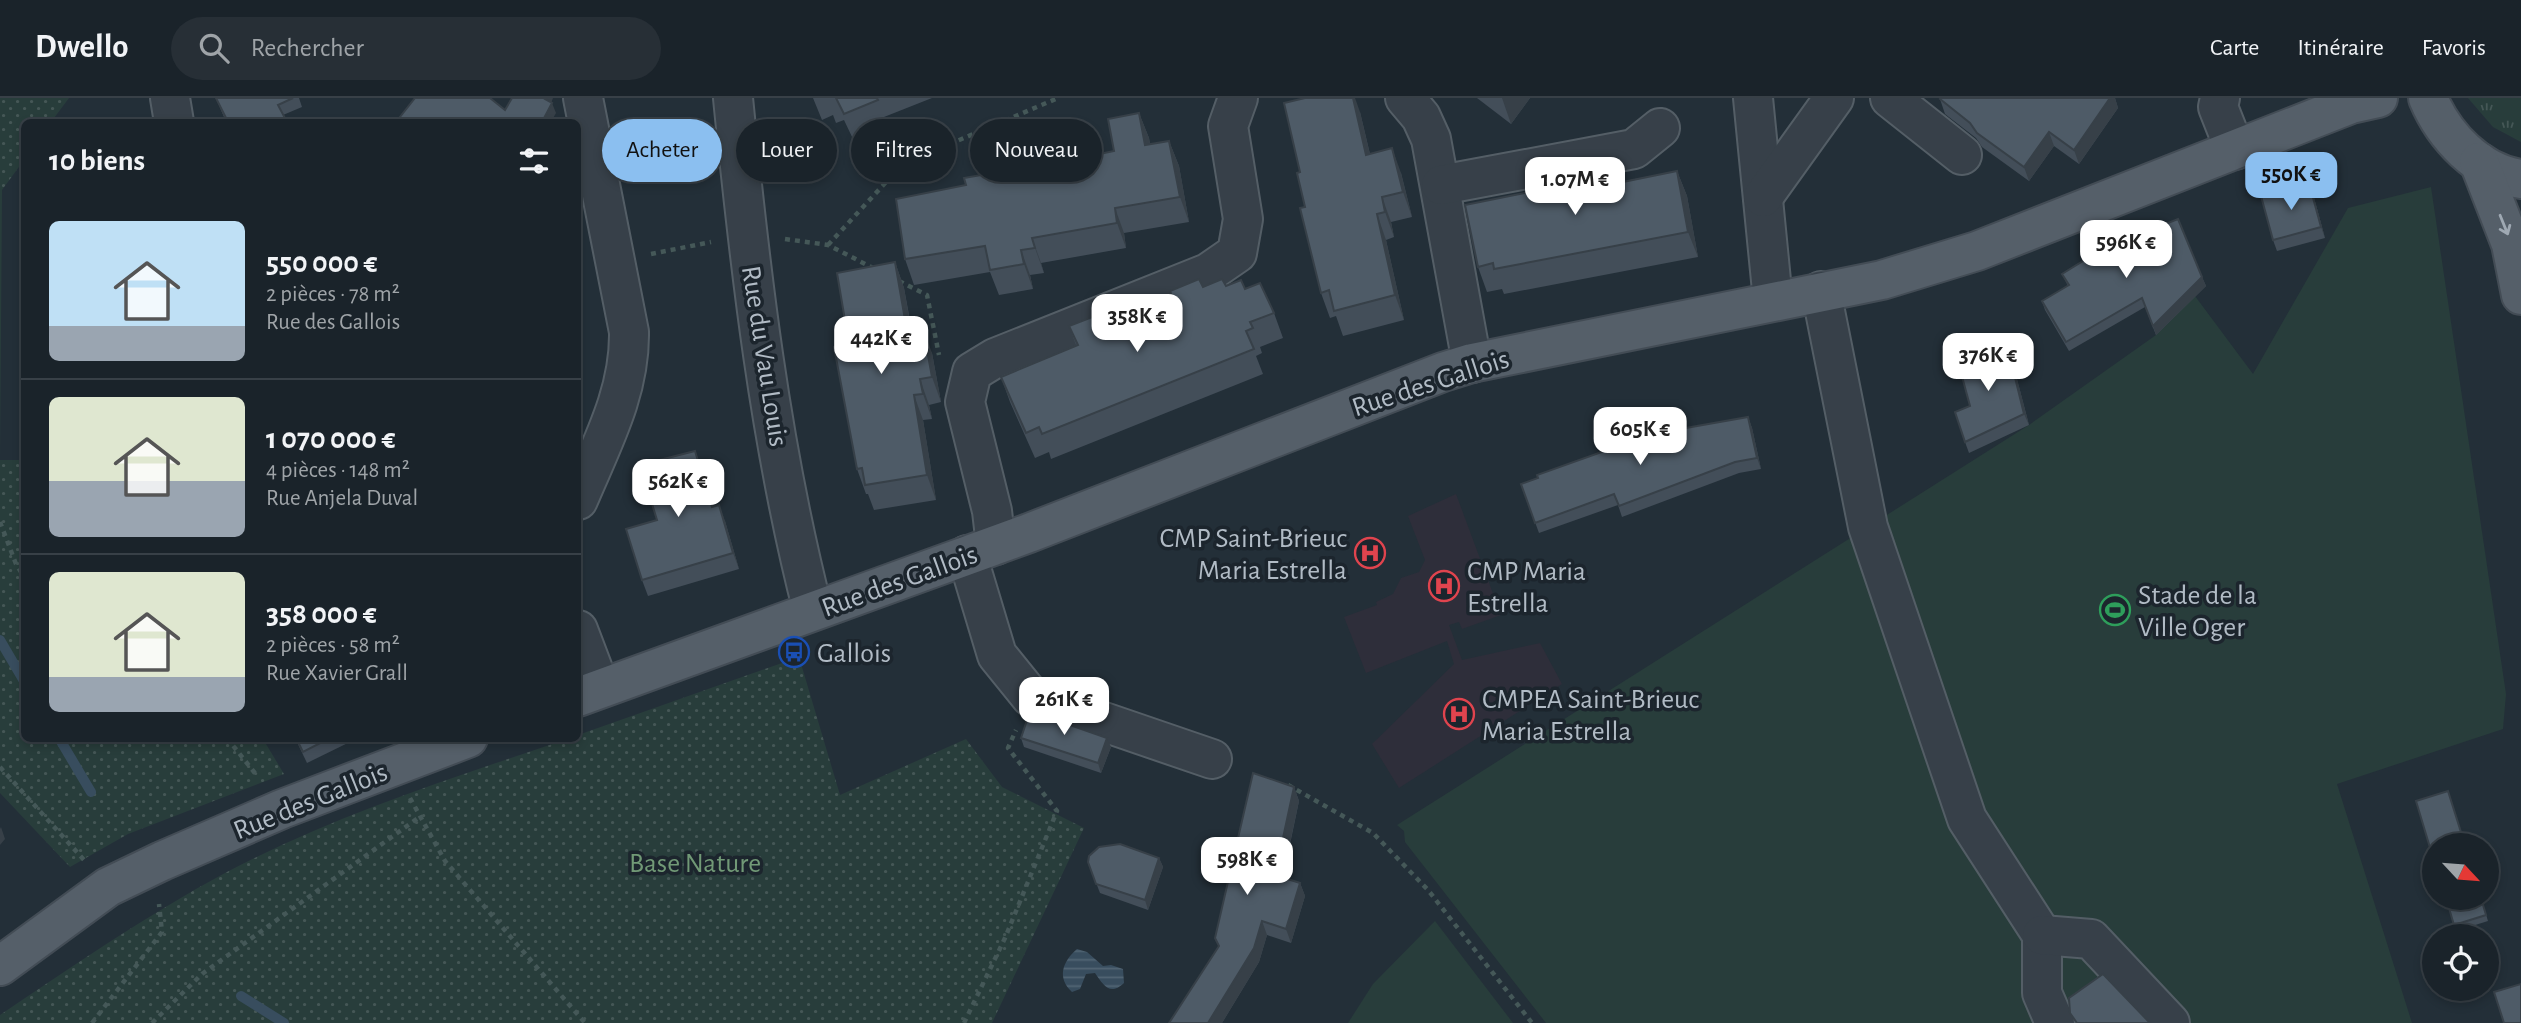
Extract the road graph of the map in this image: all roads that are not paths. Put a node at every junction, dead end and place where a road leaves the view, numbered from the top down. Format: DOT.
graph roads {
  1 [pos="170,98"];
  2 [pos="583,98"];
  3 [pos="733,98"];
  4 [pos="1238,98"];
  5 [pos="1405,98"];
  6 [pos="1753,98"];
  7 [pos="1834,98"];
  8 [pos="1890,98"];
  9 [pos="2220,98"];
  10 [pos="2378,98"];
  11 [pos="2428,98"];
  12 [pos="174,119"];
  13 [pos="1660,128"];
  14 [pos="2235,150"];
  15 [pos="1962,155"];
  16 [pos="2479,162"];
  17 [pos="2521,179"];
  18 [pos="1441,186"];
  19 [pos="1763,197"];
  20 [pos="1821,291"];
  21 [pos="2521,295"];
  22 [pos="1773,301"];
  23 [pos="1472,363"];
  24 [pos="581,493"];
  25 [pos="982,550"];
  26 [pos="813,611"];
  27 [pos="581,647"];
  28 [pos="589,693"];
  29 [pos="458,742"];
  30 [pos="1212,759"];
  31 [pos="2042,935"];
  32 [pos="0,966"];
  33 [pos="2055,1023"];
  34 [pos="2170,1023"];
  1 -- 12 [label="street"];
  2 -- 24 [label="street"];
  3 -- 26 [label="street, Rue du Vau Louis"];
  4 -- 25 [label="street"];
  5 -- 18 [label="street"];
  6 -- 19 [label="street"];
  7 -- 19 [label="street"];
  8 -- 15 [label="street"];
  9 -- 14 [label="street"];
  10 -- 14 [label="main road, Rue des Gallois"];
  11 -- 16 [label="main road"];
  13 -- 18 [label="street"];
  14 -- 20 [label="main road, Rue des Gallois"];
  16 -- 17 [label="main road"];
  16 -- 21 [label="main road, one-way"];
  18 -- 23 [label="street"];
  19 -- 22 [label="street"];
  20 -- 22 [label="main road, Rue des Gallois"];
  20 -- 31 [label="street"];
  22 -- 23 [label="main road, Rue des Gallois"];
  23 -- 25 [label="main road, Rue des Gallois"];
  25 -- 26 [label="main road, Rue des Gallois"];
  25 -- 30 [label="street"];
  26 -- 28 [label="main road, Rue des Gallois"];
  27 -- 28 [label="street"];
  29 -- 32 [label="main road, Rue des Gallois"];
  31 -- 33 [label="street"];
  31 -- 34 [label="street"];
}
